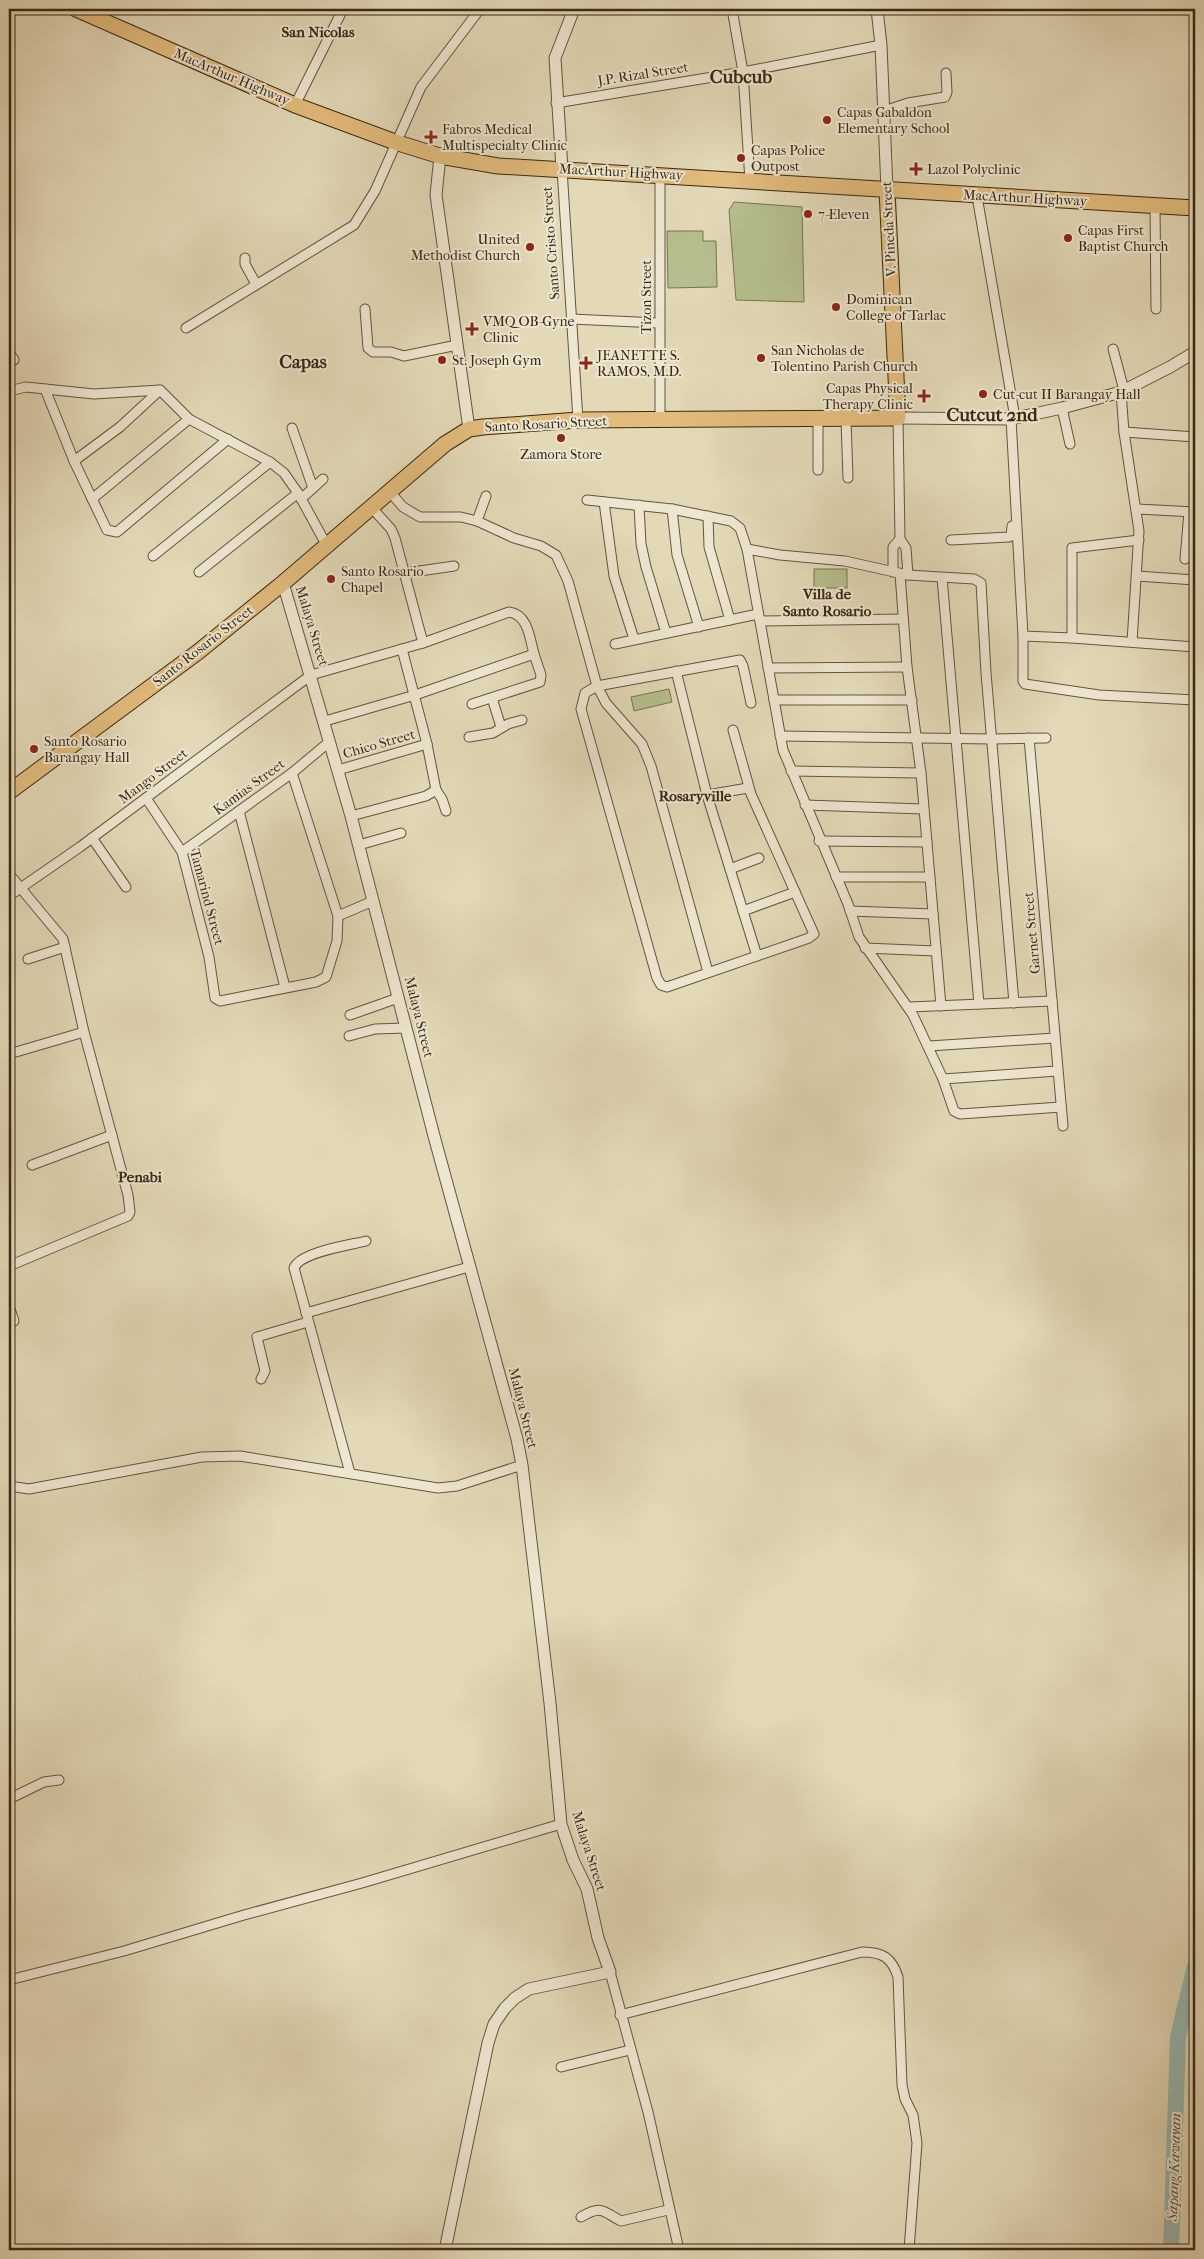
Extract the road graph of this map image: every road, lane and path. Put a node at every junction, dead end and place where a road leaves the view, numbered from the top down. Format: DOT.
graph roads {
  1 [pos="343,9"];
  2 [pos="480,9"];
  3 [pos="574,9"];
  4 [pos="732,9"];
  5 [pos="877,9"];
  6 [pos="85,11"];
  7 [pos="881,45"];
  8 [pos="743,72"];
  9 [pos="946,74"];
  10 [pos="556,103"];
  11 [pos="295,105"];
  12 [pos="884,111"];
  13 [pos="395,142"];
  14 [pos="440,156"];
  15 [pos="562,169"];
  16 [pos="660,175"];
  17 [pos="750,181"];
  18 [pos="887,190"];
  19 [pos="977,196"];
  20 [pos="1155,204"];
  21 [pos="1195,208"];
  22 [pos="245,258"];
  23 [pos="256,284"];
  24 [pos="365,309"];
  25 [pos="1156,309"];
  26 [pos="571,319"];
  27 [pos="659,323"];
  28 [pos="186,328"];
  29 [pos="457,345"];
  30 [pos="1113,349"];
  31 [pos="9,352"];
  32 [pos="1194,354"];
  33 [pos="14,360"];
  34 [pos="45,389"];
  35 [pos="160,390"];
  36 [pos="9,391"];
  37 [pos="1123,391"];
  38 [pos="1062,408"];
  39 [pos="898,418"];
  40 [pos="1013,418"];
  41 [pos="189,419"];
  42 [pos="660,419"];
  43 [pos="818,419"];
  44 [pos="846,419"];
  45 [pos="578,420"];
  46 [pos="292,428"];
  47 [pos="469,429"];
  48 [pos="1124,432"];
  49 [pos="1195,436"];
  50 [pos="228,439"];
  51 [pos="1070,444"];
  52 [pos="74,462"];
  53 [pos="270,462"];
  54 [pos="818,470"];
  55 [pos="848,478"];
  56 [pos="323,479"];
  57 [pos="313,488"];
  58 [pos="390,493"];
  59 [pos="299,496"];
  60 [pos="486,496"];
  61 [pos="92,499"];
  62 [pos="588,500"];
  63 [pos="604,502"];
  64 [pos="639,505"];
  65 [pos="372,508"];
  66 [pos="672,509"];
  67 [pos="1137,510"];
  68 [pos="1192,512"];
  69 [pos="708,516"];
  70 [pos="1016,519"];
  71 [pos="477,521"];
  72 [pos="900,539"];
  73 [pos="951,540"];
  74 [pos="1140,540"];
  75 [pos="327,546"];
  76 [pos="747,549"];
  77 [pos="153,556"];
  78 [pos="1185,558"];
  79 [pos="454,566"];
  80 [pos="199,572"];
  81 [pos="406,573"];
  82 [pos="900,574"];
  83 [pos="1137,576"];
  84 [pos="942,578"];
  85 [pos="1195,580"];
  86 [pos="283,584"];
  87 [pos="759,617"];
  88 [pos="903,619"];
  89 [pos="730,620"];
  90 [pos="699,627"];
  91 [pos="666,633"];
  92 [pos="1022,636"];
  93 [pos="1072,638"];
  94 [pos="634,639"];
  95 [pos="1132,642"];
  96 [pos="423,643"];
  97 [pos="615,644"];
  98 [pos="1195,647"];
  99 [pos="402,649"];
  100 [pos="534,654"];
  101 [pos="907,667"];
  102 [pos="768,668"];
  103 [pos="676,671"];
  104 [pos="311,675"];
  105 [pos="597,686"];
  106 [pos="415,695"];
  107 [pos="492,698"];
  108 [pos="774,700"];
  109 [pos="912,700"];
  110 [pos="1195,700"];
  111 [pos="751,703"];
  112 [pos="472,704"];
  113 [pos="522,720"];
  114 [pos="325,721"];
  115 [pos="501,727"];
  116 [pos="733,730"];
  117 [pos="780,736"];
  118 [pos="916,737"];
  119 [pos="470,738"];
  120 [pos="957,738"];
  121 [pos="1029,738"];
  122 [pos="1046,738"];
  123 [pos="992,739"];
  124 [pos="330,742"];
  125 [pos="427,744"];
  126 [pos="338,770"];
  127 [pos="791,771"];
  128 [pos="292,773"];
  129 [pos="921,773"];
  130 [pos="748,788"];
  131 [pos="436,790"];
  132 [pos="9,792"];
  133 [pos="706,795"];
  134 [pos="146,798"];
  135 [pos="805,805"];
  136 [pos="923,809"];
  137 [pos="239,811"];
  138 [pos="446,811"];
  139 [pos="351,816"];
  140 [pos="401,833"];
  141 [pos="92,838"];
  142 [pos="820,841"];
  143 [pos="927,842"];
  144 [pos="359,845"];
  145 [pos="182,852"];
  146 [pos="759,858"];
  147 [pos="730,869"];
  148 [pos="9,874"];
  149 [pos="836,876"];
  150 [pos="930,877"];
  151 [pos="126,887"];
  152 [pos="19,888"];
  153 [pos="795,892"];
  154 [pos="9,896"];
  155 [pos="373,901"];
  156 [pos="743,911"];
  157 [pos="850,911"];
  158 [pos="933,914"];
  159 [pos="338,916"];
  160 [pos="65,947"];
  161 [pos="865,948"];
  162 [pos="936,951"];
  163 [pos="757,956"];
  164 [pos="28,959"];
  165 [pos="708,972"];
  166 [pos="284,987"];
  167 [pos="398,998"];
  168 [pos="1052,1001"];
  169 [pos="1014,1003"];
  170 [pos="979,1004"];
  171 [pos="941,1006"];
  172 [pos="909,1007"];
  173 [pos="350,1015"];
  174 [pos="406,1028"];
  175 [pos="84,1032"];
  176 [pos="349,1036"];
  177 [pos="1055,1038"];
  178 [pos="929,1046"];
  179 [pos="9,1054"];
  180 [pos="1057,1071"];
  181 [pos="943,1079"];
  182 [pos="1061,1108"];
  183 [pos="1063,1126"];
  184 [pos="112,1135"];
  185 [pos="32,1166"];
  186 [pos="366,1241"];
  187 [pos="9,1266"];
  188 [pos="469,1267"];
  189 [pos="9,1306"];
  190 [pos="307,1317"];
  191 [pos="14,1321"];
  192 [pos="261,1379"];
  193 [pos="522,1465"];
  194 [pos="350,1473"];
  195 [pos="9,1486"];
  196 [pos="59,1780"];
  197 [pos="9,1799"];
  198 [pos="561,1824"];
  199 [pos="610,1972"];
  200 [pos="9,1980"];
  201 [pos="620,2014"];
  202 [pos="630,2050"];
  203 [pos="561,2067"];
  204 [pos="668,2210"];
  205 [pos="581,2217"];
  206 [pos="445,2250"];
  207 [pos="679,2250"];
  208 [pos="909,2250"];
  1 -- 11 [label="street"];
  2 -- 13 [label="street"];
  3 -- 10 [label="street, Santo Cristo Street"];
  4 -- 8 [label="street"];
  5 -- 7 [label="street, V. Pineda Street"];
  6 -- 11 [label="main road, MacArthur Highway"];
  7 -- 8 [label="street, J.P. Rizal Street"];
  7 -- 12 [label="street, V. Pineda Street"];
  8 -- 10 [label="street, J.P. Rizal Street"];
  8 -- 17 [label="street"];
  9 -- 12 [label="street"];
  10 -- 15 [label="street, Santo Cristo Street"];
  11 -- 13 [label="main road, MacArthur Highway"];
  12 -- 18 [label="street, V. Pineda Street"];
  13 -- 14 [label="main road, MacArthur Highway"];
  13 -- 23 [label="street"];
  14 -- 15 [label="main road, MacArthur Highway"];
  14 -- 29 [label="street"];
  15 -- 16 [label="main road, MacArthur Highway"];
  15 -- 26 [label="street, Santo Cristo Street"];
  16 -- 17 [label="main road, MacArthur Highway"];
  16 -- 27 [label="street, Tizon Street"];
  17 -- 18 [label="main road, MacArthur Highway"];
  18 -- 19 [label="main road, MacArthur Highway"];
  18 -- 39 [label="main road, V. Pineda Street"];
  19 -- 20 [label="main road, MacArthur Highway"];
  19 -- 40 [label="street"];
  20 -- 21 [label="main road, MacArthur Highway"];
  20 -- 25 [label="street"];
  22 -- 23 [label="street"];
  23 -- 28 [label="street"];
  24 -- 29 [label="street"];
  26 -- 27 [label="street"];
  26 -- 45 [label="street, Santo Cristo Street"];
  27 -- 42 [label="street, Tizon Street"];
  29 -- 47 [label="street"];
  30 -- 37 [label="street"];
  31 -- 33 [label="street"];
  32 -- 37 [label="street, Santo Rosario Street"];
  34 -- 35 [label="street"];
  34 -- 36 [label="street"];
  34 -- 52 [label="street"];
  35 -- 41 [label="street"];
  35 -- 52 [label="street"];
  37 -- 38 [label="street, Santo Rosario Street"];
  37 -- 48 [label="street"];
  38 -- 40 [label="street, Santo Rosario Street"];
  38 -- 51 [label="street"];
  39 -- 40 [label="street, Santo Rosario Street"];
  39 -- 44 [label="main road, Santo Rosario Street"];
  39 -- 72 [label="street, V. Pineda Street"];
  40 -- 70 [label="street"];
  41 -- 50 [label="street"];
  41 -- 61 [label="street"];
  42 -- 43 [label="main road, Santo Rosario Street"];
  42 -- 45 [label="main road, Santo Rosario Street"];
  43 -- 44 [label="main road, Santo Rosario Street"];
  43 -- 54 [label="street"];
  44 -- 55 [label="street"];
  45 -- 47 [label="main road, Santo Rosario Street"];
  46 -- 57 [label="street"];
  47 -- 58 [label="main road, Santo Rosario Street"];
  48 -- 49 [label="street"];
  48 -- 67 [label="street"];
  50 -- 53 [label="street"];
  50 -- 61 [label="street"];
  52 -- 61 [label="street"];
  53 -- 59 [label="street"];
  53 -- 77 [label="street"];
  56 -- 57 [label="street"];
  57 -- 59 [label="street"];
  58 -- 65 [label="main road, Santo Rosario Street"];
  58 -- 71 [label="street"];
  59 -- 75 [label="street"];
  59 -- 80 [label="street"];
  60 -- 71 [label="street"];
  62 -- 63 [label="street"];
  63 -- 64 [label="street"];
  63 -- 94 [label="street"];
  64 -- 66 [label="street"];
  64 -- 91 [label="street"];
  65 -- 75 [label="main road, Santo Rosario Street"];
  65 -- 81 [label="street"];
  66 -- 69 [label="street"];
  66 -- 90 [label="street"];
  67 -- 68 [label="street"];
  67 -- 74 [label="street"];
  68 -- 78 [label="street"];
  69 -- 76 [label="street"];
  69 -- 89 [label="street"];
  70 -- 73 [label="street"];
  70 -- 92 [label="street"];
  71 -- 105 [label="street"];
  72 -- 82 [label="street, V. Pineda Street"];
  72 -- 82 [label="street, V. Pineda Street"];
  74 -- 83 [label="street"];
  74 -- 93 [label="street"];
  75 -- 86 [label="main road, Santo Rosario Street"];
  76 -- 82 [label="street"];
  76 -- 87 [label="street"];
  79 -- 81 [label="street"];
  81 -- 96 [label="street"];
  82 -- 84 [label="street"];
  82 -- 88 [label="street"];
  83 -- 85 [label="street"];
  83 -- 95 [label="street"];
  84 -- 120 [label="street"];
  84 -- 123 [label="street"];
  86 -- 104 [label="street, Malaya Street"];
  86 -- 132 [label="main road, Santo Rosario Street"];
  87 -- 88 [label="street"];
  87 -- 89 [label="street"];
  87 -- 102 [label="street"];
  88 -- 101 [label="street"];
  89 -- 90 [label="street"];
  90 -- 91 [label="street"];
  91 -- 94 [label="street"];
  92 -- 93 [label="street"];
  92 -- 110 [label="street"];
  93 -- 95 [label="street"];
  94 -- 97 [label="street"];
  95 -- 98 [label="street"];
  96 -- 99 [label="street"];
  96 -- 100 [label="street"];
  99 -- 104 [label="street"];
  99 -- 106 [label="street"];
  100 -- 106 [label="street"];
  100 -- 107 [label="street"];
  101 -- 102 [label="street"];
  101 -- 109 [label="street"];
  102 -- 108 [label="street"];
  103 -- 105 [label="street"];
  103 -- 111 [label="street"];
  103 -- 133 [label="street"];
  104 -- 114 [label="street, Malaya Street"];
  104 -- 134 [label="street, Mango Street"];
  105 -- 165 [label="street"];
  105 -- 165 [label="street"];
  106 -- 114 [label="street"];
  106 -- 125 [label="street"];
  107 -- 112 [label="street"];
  107 -- 115 [label="street"];
  108 -- 109 [label="street"];
  108 -- 117 [label="street"];
  109 -- 118 [label="street"];
  113 -- 115 [label="street"];
  114 -- 124 [label="street, Malaya Street"];
  115 -- 119 [label="street"];
  116 -- 130 [label="street"];
  117 -- 118 [label="street"];
  117 -- 127 [label="street"];
  118 -- 120 [label="street"];
  118 -- 129 [label="street"];
  120 -- 123 [label="street"];
  120 -- 170 [label="street"];
  121 -- 122 [label="street"];
  121 -- 123 [label="street"];
  121 -- 168 [label="street, Garnet Street"];
  123 -- 169 [label="street"];
  124 -- 126 [label="street, Malaya Street"];
  124 -- 128 [label="street, Kamias Street"];
  125 -- 126 [label="street, Chico Street"];
  125 -- 131 [label="street"];
  126 -- 139 [label="street, Malaya Street"];
  127 -- 129 [label="street"];
  127 -- 135 [label="street"];
  128 -- 137 [label="street, Kamias Street"];
  128 -- 159 [label="street"];
  129 -- 136 [label="street"];
  130 -- 133 [label="street"];
  130 -- 153 [label="street"];
  131 -- 138 [label="street"];
  131 -- 139 [label="street"];
  133 -- 147 [label="street"];
  134 -- 141 [label="street, Mango Street"];
  134 -- 145 [label="street, Tamarind Street"];
  135 -- 136 [label="street"];
  135 -- 142 [label="street"];
  136 -- 143 [label="street"];
  137 -- 145 [label="street, Kamias Street"];
  137 -- 166 [label="street"];
  139 -- 144 [label="street, Malaya Street"];
  140 -- 144 [label="street"];
  141 -- 151 [label="street"];
  141 -- 152 [label="street, Mango Street"];
  142 -- 143 [label="street"];
  142 -- 149 [label="street"];
  143 -- 150 [label="street"];
  144 -- 155 [label="street, Malaya Street"];
  145 -- 166 [label="street, Tamarind Street"];
  146 -- 147 [label="street"];
  147 -- 156 [label="street"];
  148 -- 152 [label="street"];
  149 -- 150 [label="street"];
  149 -- 157 [label="street"];
  150 -- 158 [label="street"];
  152 -- 154 [label="street, Mango Street"];
  152 -- 160 [label="street"];
  153 -- 156 [label="street"];
  153 -- 163 [label="street"];
  155 -- 159 [label="street"];
  155 -- 167 [label="street, Malaya Street"];
  156 -- 163 [label="street"];
  157 -- 158 [label="street"];
  157 -- 161 [label="street"];
  158 -- 162 [label="street"];
  159 -- 166 [label="street"];
  160 -- 164 [label="street"];
  160 -- 175 [label="street"];
  161 -- 162 [label="street"];
  161 -- 172 [label="street"];
  162 -- 171 [label="street"];
  163 -- 165 [label="street"];
  167 -- 173 [label="street"];
  167 -- 174 [label="street, Malaya Street"];
  168 -- 169 [label="street"];
  168 -- 177 [label="street, Garnet Street"];
  169 -- 170 [label="street"];
  170 -- 171 [label="street"];
  171 -- 172 [label="street"];
  172 -- 178 [label="street"];
  174 -- 176 [label="street"];
  174 -- 188 [label="street, Malaya Street"];
  175 -- 179 [label="street"];
  175 -- 184 [label="street"];
  177 -- 178 [label="street"];
  177 -- 180 [label="street, Garnet Street"];
  178 -- 181 [label="street"];
  180 -- 181 [label="street"];
  180 -- 182 [label="street, Garnet Street"];
  181 -- 182 [label="street"];
  182 -- 183 [label="street, Garnet Street"];
  184 -- 185 [label="street"];
  184 -- 187 [label="street"];
  186 -- 190 [label="street"];
  188 -- 190 [label="street"];
  188 -- 193 [label="street, Malaya Street"];
  189 -- 191 [label="street"];
  190 -- 192 [label="street"];
  190 -- 194 [label="street"];
  193 -- 194 [label="street"];
  193 -- 198 [label="street, Malaya Street"];
  194 -- 195 [label="street"];
  196 -- 197 [label="street"];
  198 -- 199 [label="street, Malaya Street"];
  198 -- 200 [label="street"];
  199 -- 201 [label="street, Malaya Street"];
  199 -- 206 [label="street"];
  201 -- 202 [label="street, Malaya Street"];
  201 -- 208 [label="street"];
  202 -- 203 [label="street"];
  202 -- 204 [label="street, Malaya Street"];
  204 -- 205 [label="street"];
  204 -- 207 [label="street, Malaya Street"];
}
